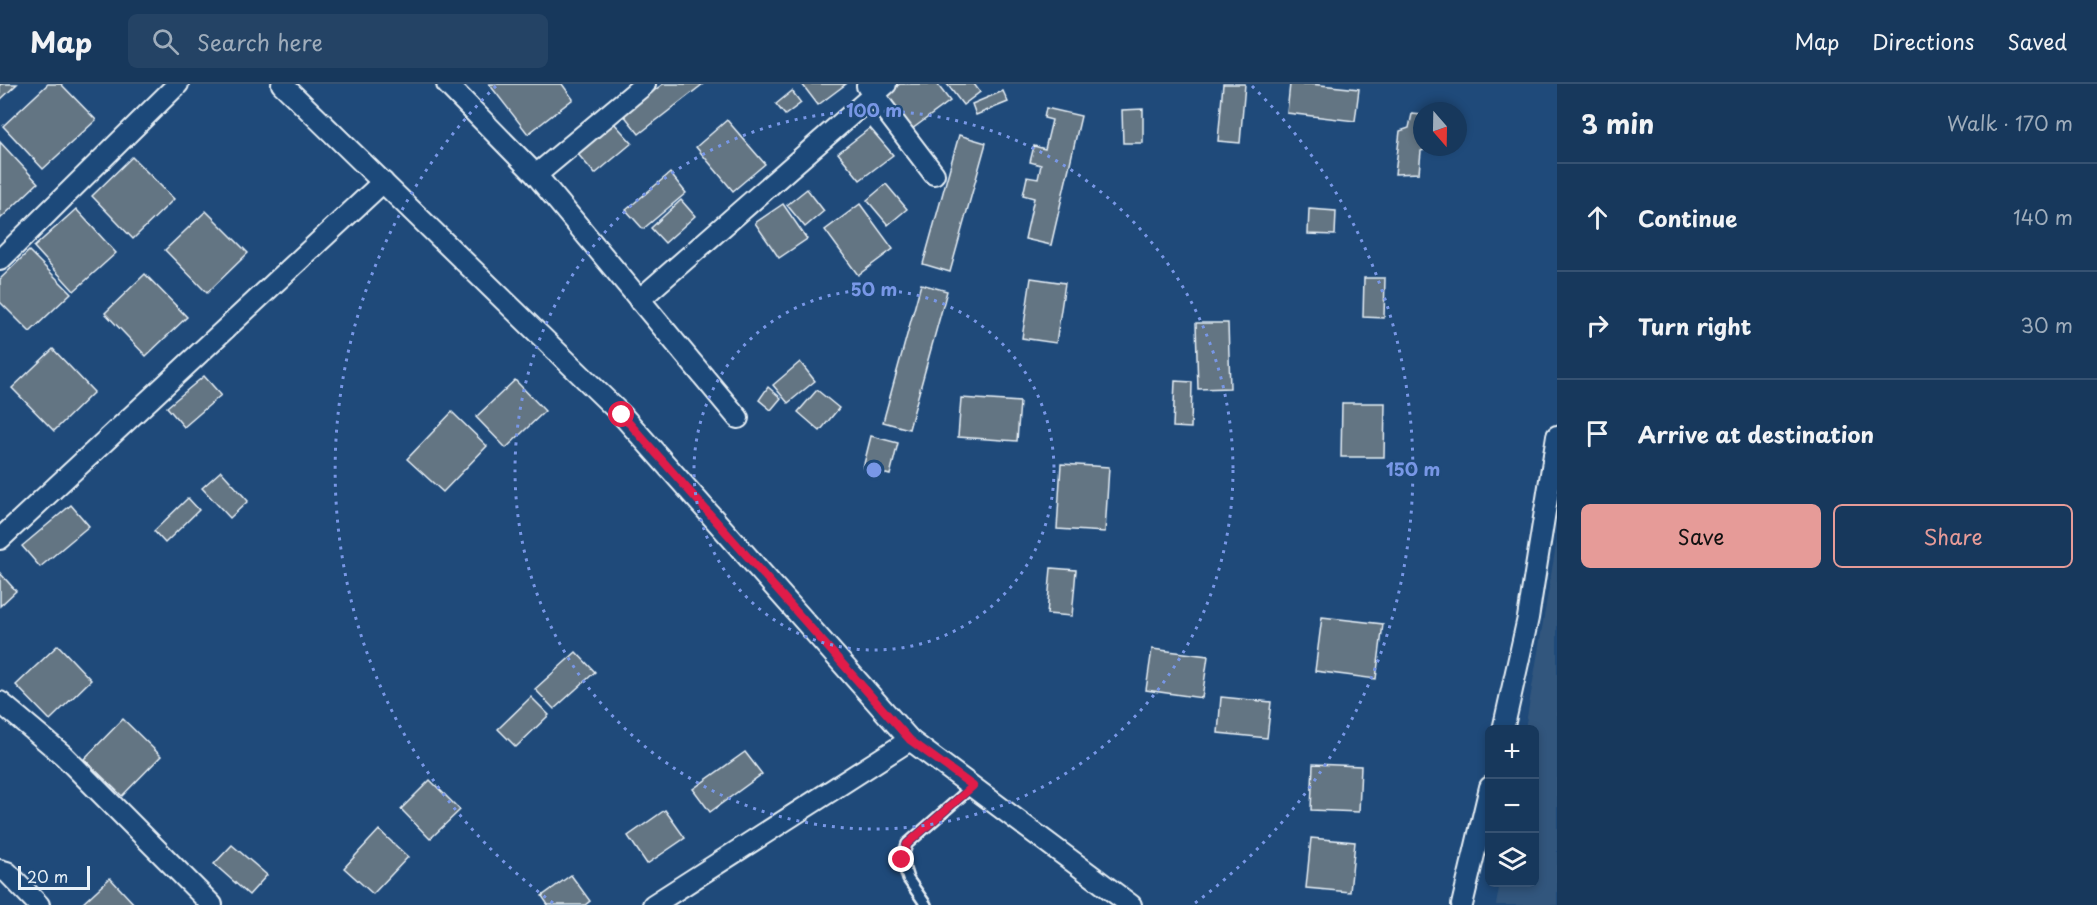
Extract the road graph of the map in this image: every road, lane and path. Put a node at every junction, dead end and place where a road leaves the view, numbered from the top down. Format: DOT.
graph roads {
  1 [pos="178,84"];
  2 [pos="282,84"];
  3 [pos="447,84"];
  4 [pos="645,84"];
  5 [pos="875,88"];
  6 [pos="536,174"];
  7 [pos="934,174"];
  8 [pos="383,183"];
  9 [pos="0,260"];
  10 [pos="639,300"];
  11 [pos="738,418"];
  12 [pos="1557,436"];
  13 [pos="0,539"];
  14 [pos="0,702"];
  15 [pos="1504,725"];
  16 [pos="910,740"];
  17 [pos="973,786"];
  18 [pos="1485,808"];
  19 [pos="0,870"];
  20 [pos="39,905"];
  21 [pos="212,905"];
  22 [pos="653,905"];
  23 [pos="927,905"];
  24 [pos="1131,905"];
  25 [pos="1462,905"];
  1 -- 9 [label="street"];
  2 -- 8 [label="street"];
  3 -- 6 [label="street"];
  4 -- 6 [label="street"];
  5 -- 7 [label="street"];
  5 -- 10 [label="street"];
  6 -- 10 [label="street"];
  8 -- 13 [label="street"];
  8 -- 16 [label="street"];
  10 -- 11 [label="street"];
  12 -- 15 [label="street"];
  14 -- 21 [label="street"];
  16 -- 17 [label="street"];
  16 -- 22 [label="street"];
  17 -- 23 [label="lane"];
  17 -- 24 [label="street"];
  18 -- 25 [label="street"];
  19 -- 20 [label="street"];
}
